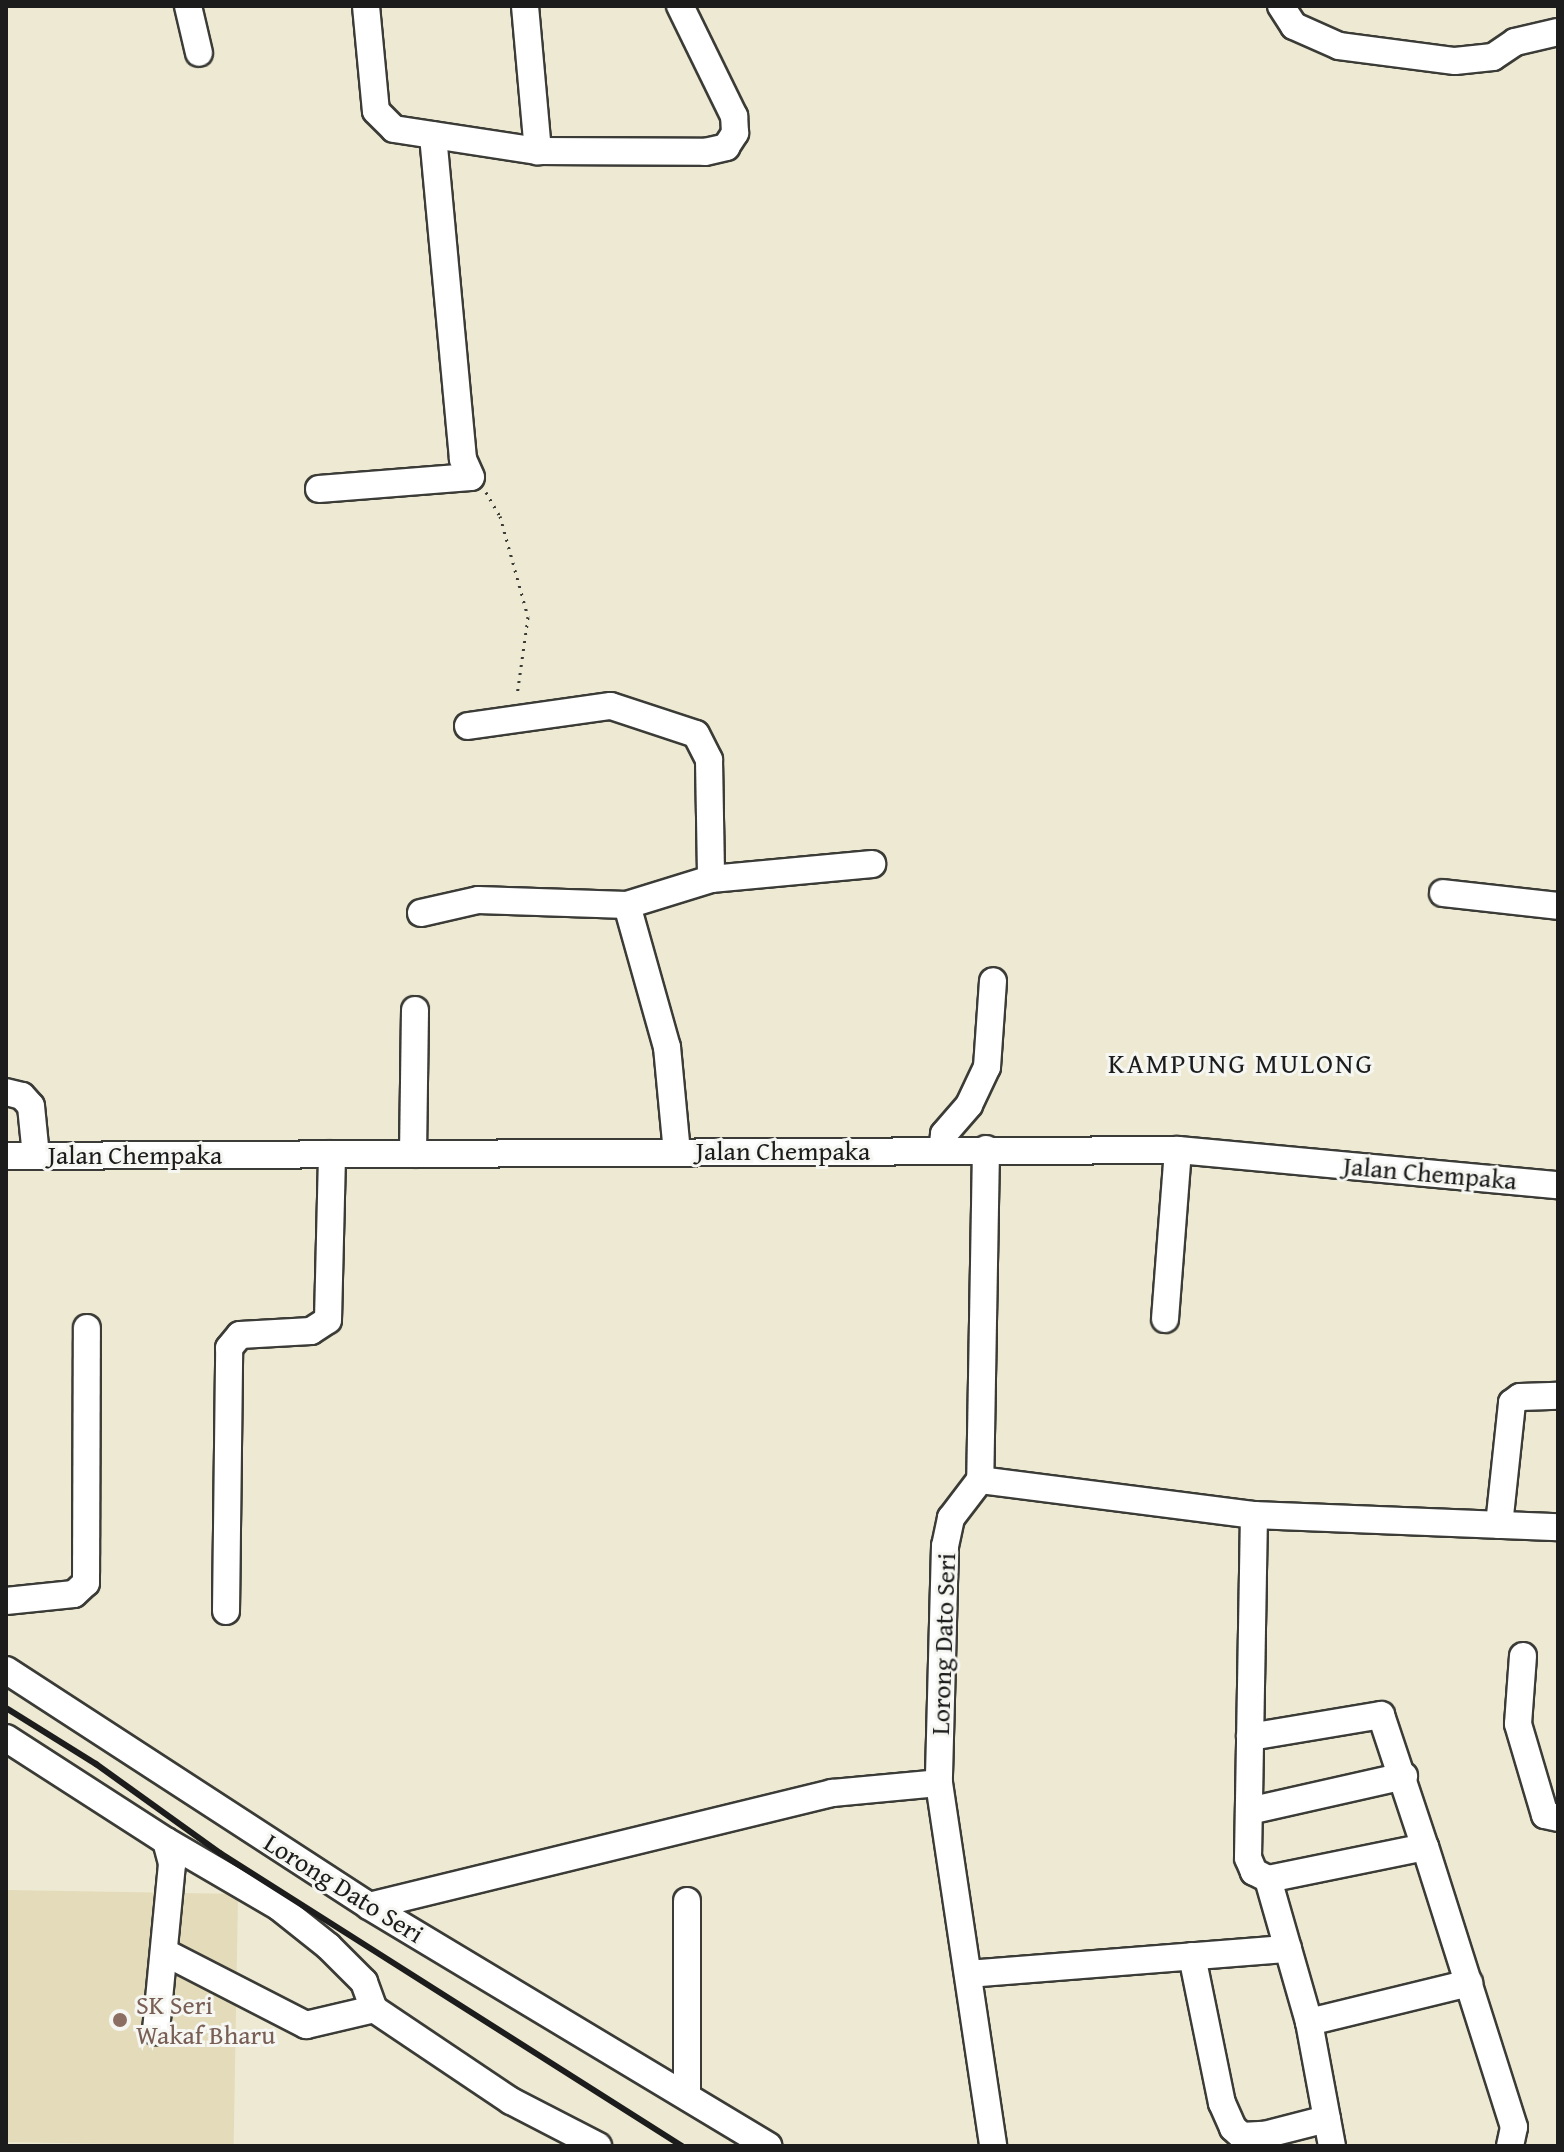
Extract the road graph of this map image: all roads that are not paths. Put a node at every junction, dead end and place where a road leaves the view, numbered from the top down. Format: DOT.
graph roads {
  1 [pos="188,6"];
  2 [pos="366,6"];
  3 [pos="525,6"];
  4 [pos="680,6"];
  5 [pos="1281,6"];
  6 [pos="1558,32"];
  7 [pos="199,53"];
  8 [pos="433,135"];
  9 [pos="538,151"];
  10 [pos="319,489"];
  11 [pos="468,726"];
  12 [pos="872,864"];
  13 [pos="711,879"];
  14 [pos="1443,893"];
  15 [pos="627,905"];
  16 [pos="1558,906"];
  17 [pos="421,913"];
  18 [pos="993,981"];
  19 [pos="415,1010"];
  20 [pos="6,1092"];
  21 [pos="986,1149"];
  22 [pos="1178,1150"];
  23 [pos="942,1151"];
  24 [pos="677,1152"];
  25 [pos="332,1154"];
  26 [pos="413,1154"];
  27 [pos="6,1156"];
  28 [pos="36,1156"];
  29 [pos="1558,1185"];
  30 [pos="1165,1319"];
  31 [pos="87,1328"];
  32 [pos="1558,1396"];
  33 [pos="980,1480"];
  34 [pos="1254,1515"];
  35 [pos="1499,1525"];
  36 [pos="1558,1527"];
  37 [pos="6,1601"];
  38 [pos="226,1611"];
  39 [pos="1523,1656"];
  40 [pos="6,1670"];
  41 [pos="1250,1737"];
  42 [pos="6,1738"];
  43 [pos="1404,1776"];
  44 [pos="939,1783"];
  45 [pos="1249,1811"];
  46 [pos="1558,1818"];
  47 [pos="166,1841"];
  48 [pos="1425,1847"];
  49 [pos="1268,1879"];
  50 [pos="687,1901"];
  51 [pos="369,1906"];
  52 [pos="1288,1949"];
  53 [pos="164,1952"];
  54 [pos="1192,1956"];
  55 [pos="968,1974"];
  56 [pos="1469,1983"];
  57 [pos="374,2009"];
  58 [pos="1309,2022"];
  59 [pos="156,2031"];
  60 [pos="687,2094"];
  61 [pos="1327,2119"];
  62 [pos="598,2146"];
  63 [pos="769,2146"];
  64 [pos="993,2146"];
  65 [pos="1332,2146"];
  66 [pos="1510,2146"];
  1 -- 7 [label="street"];
  2 -- 8 [label="street"];
  3 -- 9 [label="street"];
  4 -- 9 [label="street"];
  5 -- 6 [label="street"];
  8 -- 9 [label="street"];
  8 -- 10 [label="street"];
  11 -- 13 [label="street"];
  12 -- 13 [label="street"];
  13 -- 15 [label="street"];
  14 -- 16 [label="street"];
  15 -- 17 [label="street"];
  15 -- 24 [label="street"];
  18 -- 23 [label="street"];
  19 -- 26 [label="street"];
  20 -- 28 [label="street"];
  21 -- 22 [label="street, Jalan Chempaka"];
  21 -- 23 [label="street, Jalan Chempaka"];
  21 -- 33 [label="street"];
  22 -- 29 [label="street, Jalan Chempaka"];
  22 -- 30 [label="street"];
  23 -- 24 [label="street, Jalan Chempaka"];
  24 -- 26 [label="street, Jalan Chempaka"];
  25 -- 26 [label="street, Jalan Chempaka"];
  25 -- 28 [label="street, Jalan Chempaka"];
  25 -- 38 [label="street"];
  27 -- 28 [label="street, Jalan Chempaka"];
  31 -- 37 [label="street"];
  32 -- 35 [label="street"];
  33 -- 34 [label="street"];
  33 -- 44 [label="street, Lorong Dato Seri"];
  34 -- 35 [label="street"];
  34 -- 41 [label="street"];
  35 -- 36 [label="street"];
  39 -- 46 [label="street"];
  40 -- 51 [label="street, Lorong Dato Seri"];
  41 -- 43 [label="street"];
  41 -- 45 [label="street"];
  42 -- 47 [label="street"];
  43 -- 45 [label="street"];
  43 -- 48 [label="street"];
  44 -- 51 [label="street"];
  44 -- 55 [label="street, Lorong Dato Seri"];
  45 -- 49 [label="street"];
  47 -- 53 [label="street"];
  47 -- 57 [label="street"];
  48 -- 49 [label="street"];
  48 -- 56 [label="street"];
  49 -- 52 [label="street"];
  50 -- 60 [label="street"];
  51 -- 60 [label="street, Lorong Dato Seri"];
  52 -- 54 [label="street"];
  52 -- 58 [label="street"];
  53 -- 57 [label="street"];
  53 -- 59 [label="street"];
  54 -- 55 [label="street"];
  54 -- 61 [label="street"];
  55 -- 64 [label="street, Lorong Dato Seri"];
  56 -- 58 [label="street"];
  56 -- 66 [label="street"];
  57 -- 62 [label="street"];
  58 -- 61 [label="street"];
  60 -- 63 [label="street, Lorong Dato Seri"];
  61 -- 65 [label="street"];
}
